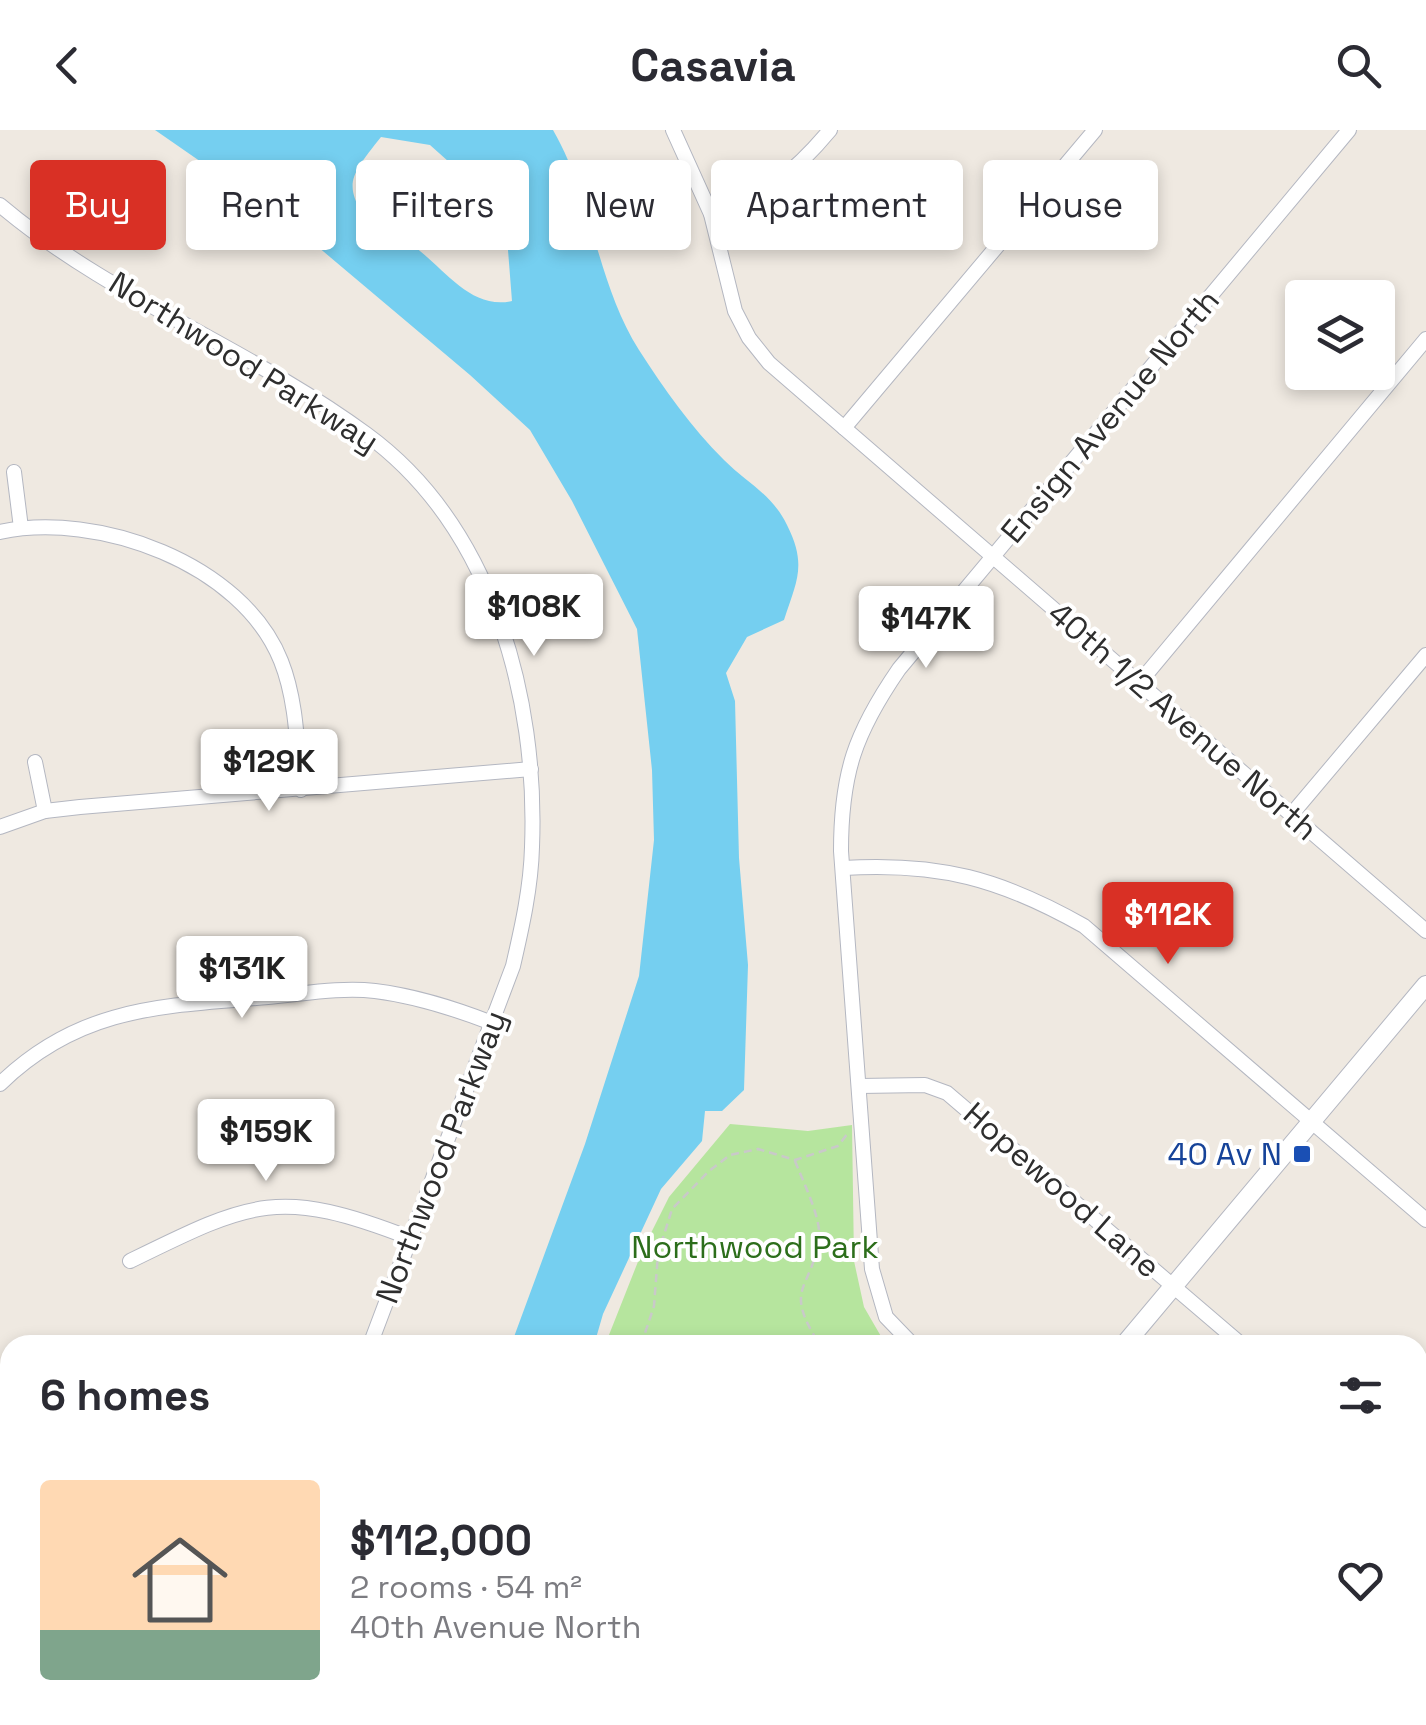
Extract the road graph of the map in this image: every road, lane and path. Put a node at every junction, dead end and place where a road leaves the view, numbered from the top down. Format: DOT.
graph roads {
  1 [pos="673,130"];
  2 [pos="830,130"];
  3 [pos="1095,130"];
  4 [pos="1348,130"];
  5 [pos="803,160"];
  6 [pos="0,205"];
  7 [pos="711,214"];
  8 [pos="720,250"];
  9 [pos="1426,340"];
  10 [pos="844,428"];
  11 [pos="14,472"];
  12 [pos="21,528"];
  13 [pos="0,532"];
  14 [pos="993,556"];
  15 [pos="1426,656"];
  16 [pos="1139,683"];
  17 [pos="35,762"];
  18 [pos="531,769"];
  19 [pos="301,790"];
  20 [pos="44,811"];
  21 [pos="1291,815"];
  22 [pos="0,827"];
  23 [pos="843,868"];
  24 [pos="1426,931"];
  25 [pos="1426,985"];
  26 [pos="492,1023"];
  27 [pos="0,1084"];
  28 [pos="860,1086"];
  29 [pos="1312,1121"];
  30 [pos="862,1133"];
  31 [pos="795,1160"];
  32 [pos="1426,1220"];
  33 [pos="410,1238"];
  34 [pos="130,1261"];
  35 [pos="1174,1286"];
  36 [pos="374,1335"];
  37 [pos="644,1335"];
  38 [pos="814,1335"];
  39 [pos="903,1335"];
  40 [pos="1132,1335"];
  41 [pos="1230,1335"];
  1 -- 7 [label="street, 40th 1/2 Avenue North"];
  2 -- 5 [label="street"];
  3 -- 10 [label="street"];
  4 -- 14 [label="street, Ensign Avenue North"];
  6 -- 18 [label="street, Northwood Parkway"];
  8 -- 10 [label="street, 40th 1/2 Avenue North"];
  9 -- 16 [label="street"];
  10 -- 14 [label="street, 40th 1/2 Avenue North"];
  11 -- 12 [label="street"];
  12 -- 13 [label="street"];
  12 -- 19 [label="street"];
  14 -- 16 [label="street, 40th 1/2 Avenue North"];
  14 -- 23 [label="street, Ensign Avenue North"];
  15 -- 21 [label="street"];
  16 -- 21 [label="street, 40th 1/2 Avenue North"];
  17 -- 20 [label="street"];
  18 -- 19 [label="street"];
  18 -- 26 [label="street, Northwood Parkway"];
  19 -- 20 [label="street"];
  20 -- 22 [label="street"];
  21 -- 24 [label="street, 40th 1/2 Avenue North"];
  23 -- 28 [label="street, Ensign Avenue North"];
  23 -- 29 [label="street"];
  25 -- 29 [label="street"];
  26 -- 27 [label="street"];
  26 -- 33 [label="street, Northwood Parkway"];
  28 -- 30 [label="street, Ensign Avenue North"];
  28 -- 35 [label="street, Hopewood Lane"];
  29 -- 32 [label="street"];
  29 -- 35 [label="street"];
  30 -- 31 [label="path"];
  30 -- 39 [label="street, Ensign Avenue North"];
  31 -- 37 [label="path"];
  31 -- 38 [label="path"];
  33 -- 34 [label="street"];
  33 -- 36 [label="street, Northwood Parkway"];
  35 -- 40 [label="street"];
  35 -- 41 [label="street, Hopewood Lane"];
}
